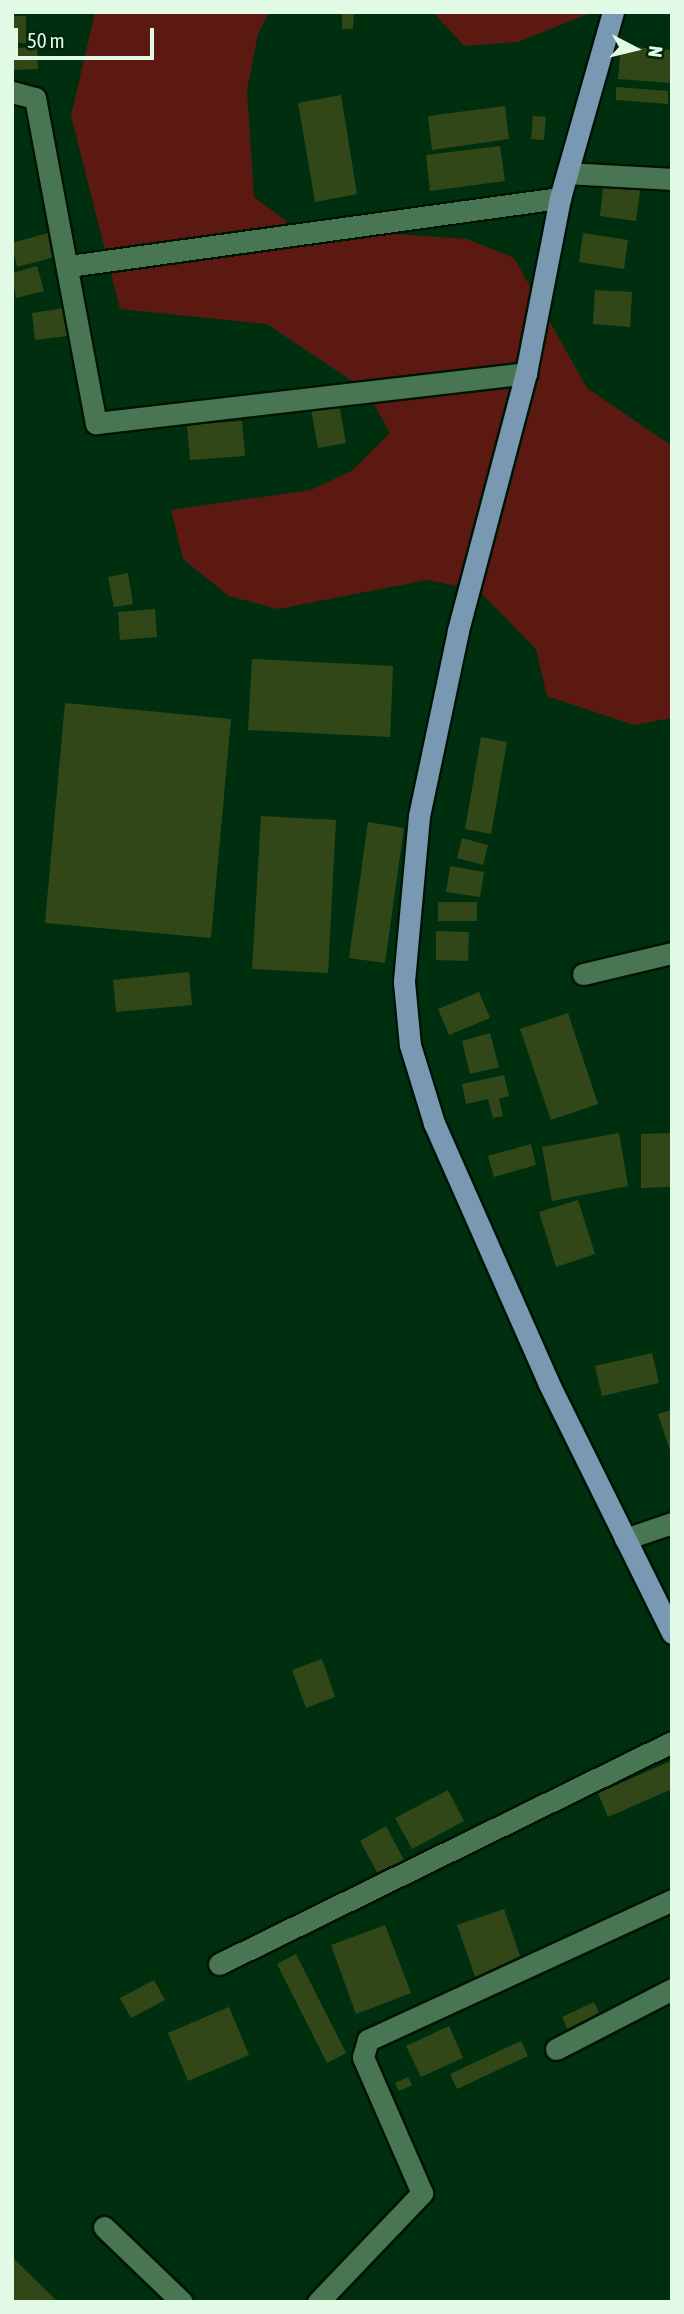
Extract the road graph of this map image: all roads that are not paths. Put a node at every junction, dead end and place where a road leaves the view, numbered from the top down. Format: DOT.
graph roads {
  1 [pos="613,12"];
  2 [pos="12,92"];
  3 [pos="568,173"];
  4 [pos="672,179"];
  5 [pos="560,198"];
  6 [pos="69,267"];
  7 [pos="526,373"];
  8 [pos="672,953"];
  9 [pos="583,974"];
  10 [pos="672,1523"];
  11 [pos="625,1539"];
  12 [pos="672,1633"];
  13 [pos="672,1742"];
  14 [pos="672,1900"];
  15 [pos="219,1964"];
  16 [pos="672,1989"];
  17 [pos="556,2049"];
  18 [pos="104,2227"];
  19 [pos="182,2302"];
  20 [pos="318,2302"];
  1 -- 3 [label="main road"];
  2 -- 6 [label="street"];
  3 -- 4 [label="street"];
  3 -- 5 [label="main road"];
  5 -- 6 [label="street"];
  5 -- 7 [label="main road"];
  6 -- 7 [label="street"];
  7 -- 11 [label="main road"];
  8 -- 9 [label="street"];
  10 -- 11 [label="street"];
  11 -- 12 [label="main road"];
  13 -- 15 [label="street"];
  14 -- 20 [label="street"];
  16 -- 17 [label="street"];
  18 -- 19 [label="street"];
}
